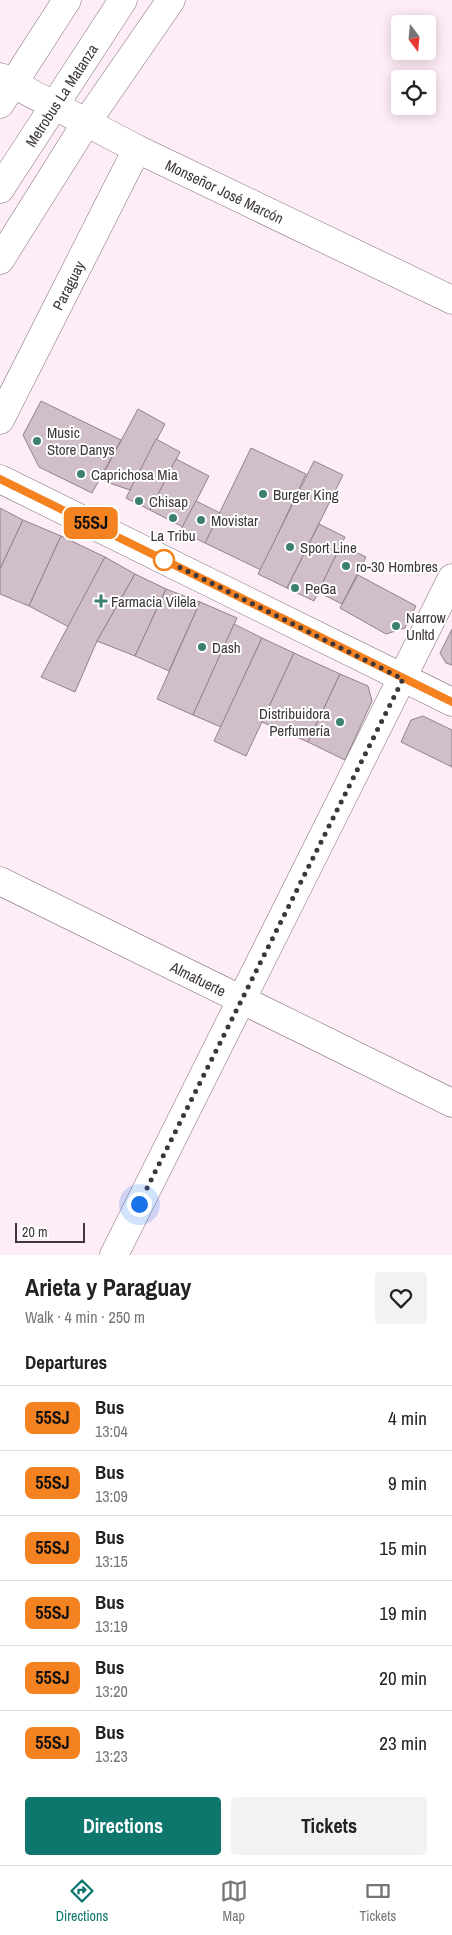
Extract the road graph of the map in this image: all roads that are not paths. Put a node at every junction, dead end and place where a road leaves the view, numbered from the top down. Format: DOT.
graph roads {
  1 [pos="67,0"];
  2 [pos="102,0"];
  3 [pos="123,0"];
  4 [pos="171,0"];
  5 [pos="4,88"];
  6 [pos="46,102"];
  7 [pos="86,123"];
  8 [pos="137,149"];
  9 [pos="0,156"];
  10 [pos="0,189"];
  11 [pos="0,260"];
  12 [pos="452,300"];
  13 [pos="0,420"];
  14 [pos="0,480"];
  15 [pos="452,578"];
  16 [pos="403,679"];
  17 [pos="452,702"];
  18 [pos="0,881"];
  19 [pos="241,1000"];
  20 [pos="452,1103"];
  21 [pos="114,1255"];
  1 -- 5 [label="main road"];
  2 -- 6 [label="main road, Metrobus La Matanza"];
  3 -- 6 [label="main road, Metrobus La Matanza"];
  4 -- 7 [label="main road"];
  5 -- 6 [label="main road, Monseñor José Marcón"];
  6 -- 7 [label="main road, Monseñor José Marcón"];
  6 -- 9 [label="main road, Metrobus La Matanza"];
  6 -- 10 [label="main road, Metrobus La Matanza"];
  7 -- 8 [label="main road, Monseñor José Marcón"];
  7 -- 11 [label="main road"];
  8 -- 12 [label="main road, Monseñor José Marcón"];
  8 -- 13 [label="main road, Paraguay"];
  14 -- 16 [label="main road"];
  15 -- 16 [label="main road"];
  16 -- 17 [label="main road"];
  16 -- 19 [label="main road"];
  18 -- 19 [label="main road, Almafuerte"];
  19 -- 20 [label="main road, Almafuerte"];
  19 -- 21 [label="main road"];
}
